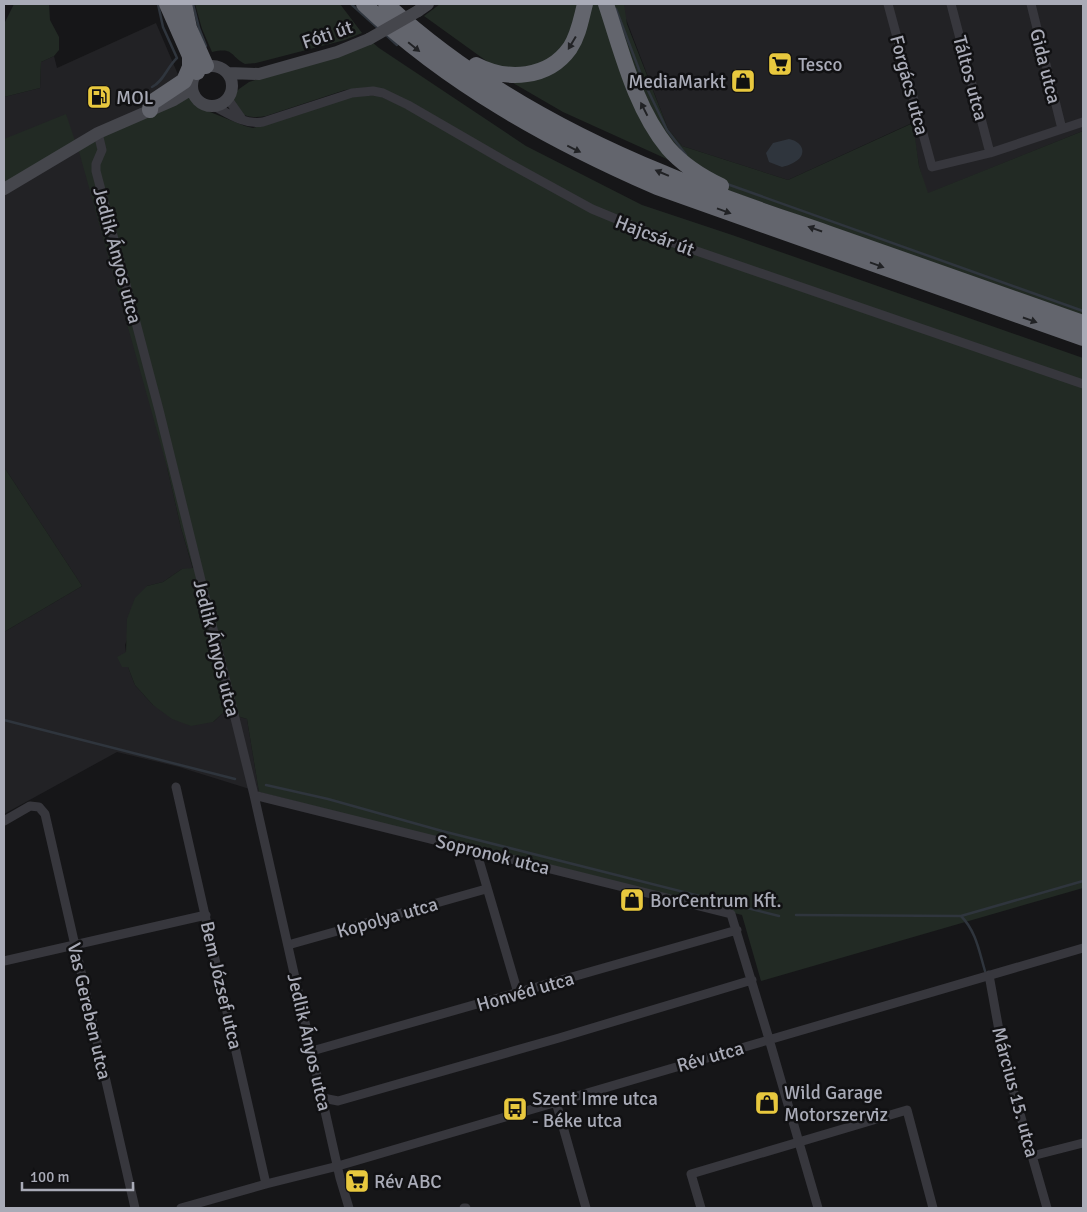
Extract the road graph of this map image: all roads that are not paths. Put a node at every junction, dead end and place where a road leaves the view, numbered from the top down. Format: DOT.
graph roads {
  1 [pos="167,4"];
  2 [pos="184,4"];
  3 [pos="364,4"];
  4 [pos="386,4"];
  5 [pos="585,4"];
  6 [pos="606,4"];
  7 [pos="888,4"];
  8 [pos="951,4"];
  9 [pos="1031,4"];
  10 [pos="423,7"];
  11 [pos="434,44"];
  12 [pos="190,57"];
  13 [pos="202,69"];
  14 [pos="229,73"];
  15 [pos="259,74"];
  16 [pos="194,93"];
  17 [pos="230,95"];
  18 [pos="214,106"];
  19 [pos="150,110"];
  20 [pos="242,119"];
  21 [pos="1083,122"];
  22 [pos="1062,129"];
  23 [pos="98,133"];
  24 [pos="990,153"];
  25 [pos="4,189"];
  26 [pos="790,220"];
  27 [pos="1083,323"];
  28 [pos="1083,338"];
  29 [pos="1083,384"];
  30 [pos="176,787"];
  31 [pos="254,795"];
  32 [pos="4,821"];
  33 [pos="476,850"];
  34 [pos="486,889"];
  35 [pos="206,915"];
  36 [pos="737,930"];
  37 [pos="76,944"];
  38 [pos="288,945"];
  39 [pos="1083,948"];
  40 [pos="4,961"];
  41 [pos="989,975"];
  42 [pos="752,980"];
  43 [pos="518,993"];
  44 [pos="769,1038"];
  45 [pos="312,1051"];
  46 [pos="323,1098"];
  47 [pos="556,1102"];
  48 [pos="1083,1142"];
  49 [pos="800,1143"];
  50 [pos="1032,1156"];
  51 [pos="338,1166"];
  52 [pos="266,1184"];
  53 [pos="135,1208"];
  54 [pos="181,1208"];
  55 [pos="349,1208"];
  56 [pos="586,1208"];
  57 [pos="701,1208"];
  58 [pos="818,1208"];
  59 [pos="933,1208"];
  60 [pos="1048,1208"];
  1 -- 12 [label="highway"];
  2 -- 13 [label="highway"];
  3 -- 28 [label="highway, one-way"];
  4 -- 11 [label="highway"];
  5 -- 11 [label="highway, one-way"];
  26 -- 6 [label="highway, one-way"];
  7 -- 24 [label="street, Forgács utca"];
  8 -- 24 [label="street, Táltos utca"];
  9 -- 22 [label="street, Gida utca"];
  10 -- 15 [label="main road, Fóti út, bridge"];
  26 -- 11 [label="highway, one-way"];
  12 -- 13 [label="highway"];
  12 -- 19 [label="highway"];
  13 -- 14 [label="main road"];
  13 -- 16 [label="main road"];
  14 -- 15 [label="main road, Fóti út"];
  14 -- 17 [label="main road"];
  15 -- 17 [label="main road"];
  16 -- 18 [label="main road"];
  16 -- 19 [label="main road"];
  17 -- 18 [label="main road"];
  17 -- 20 [label="street"];
  18 -- 20 [label="street, Hajcsár út"];
  19 -- 23 [label="main road"];
  20 -- 29 [label="street, Hajcsár út"];
  21 -- 22 [label="street"];
  22 -- 24 [label="street"];
  23 -- 25 [label="main road"];
  23 -- 31 [label="street, Jedlik Ányos utca"];
  27 -- 26 [label="highway, one-way"];
  30 -- 35 [label="street, Bem József utca"];
  31 -- 33 [label="street, Sopronok utca"];
  31 -- 38 [label="street, Jedlik Ányos utca"];
  32 -- 37 [label="street, Vas Gereben utca"];
  33 -- 34 [label="street"];
  33 -- 36 [label="street, Sopronok utca"];
  34 -- 38 [label="street, Kopolya utca"];
  34 -- 43 [label="street"];
  35 -- 37 [label="street"];
  35 -- 52 [label="street, Bem József utca"];
  36 -- 42 [label="street"];
  36 -- 43 [label="street, Honvéd utca"];
  37 -- 40 [label="street"];
  37 -- 53 [label="street, Vas Gereben utca"];
  38 -- 45 [label="street, Jedlik Ányos utca"];
  39 -- 41 [label="street, Rév utca"];
  41 -- 44 [label="street, Rév utca"];
  41 -- 50 [label="street, Március 15. utca"];
  42 -- 44 [label="street"];
  42 -- 46 [label="street"];
  43 -- 45 [label="street, Honvéd utca"];
  44 -- 47 [label="street, Rév utca"];
  44 -- 49 [label="street"];
  45 -- 46 [label="street, Jedlik Ányos utca"];
  46 -- 51 [label="street, Jedlik Ányos utca"];
  47 -- 51 [label="street, Rév utca"];
  47 -- 56 [label="street"];
  48 -- 50 [label="street"];
  49 -- 57 [label="street"];
  49 -- 58 [label="street"];
  49 -- 59 [label="street"];
  50 -- 60 [label="street, Március 15. utca"];
  51 -- 52 [label="street, Rév utca"];
  51 -- 55 [label="street, Jedlik Ányos utca"];
  52 -- 54 [label="street, Rév utca"];
}
